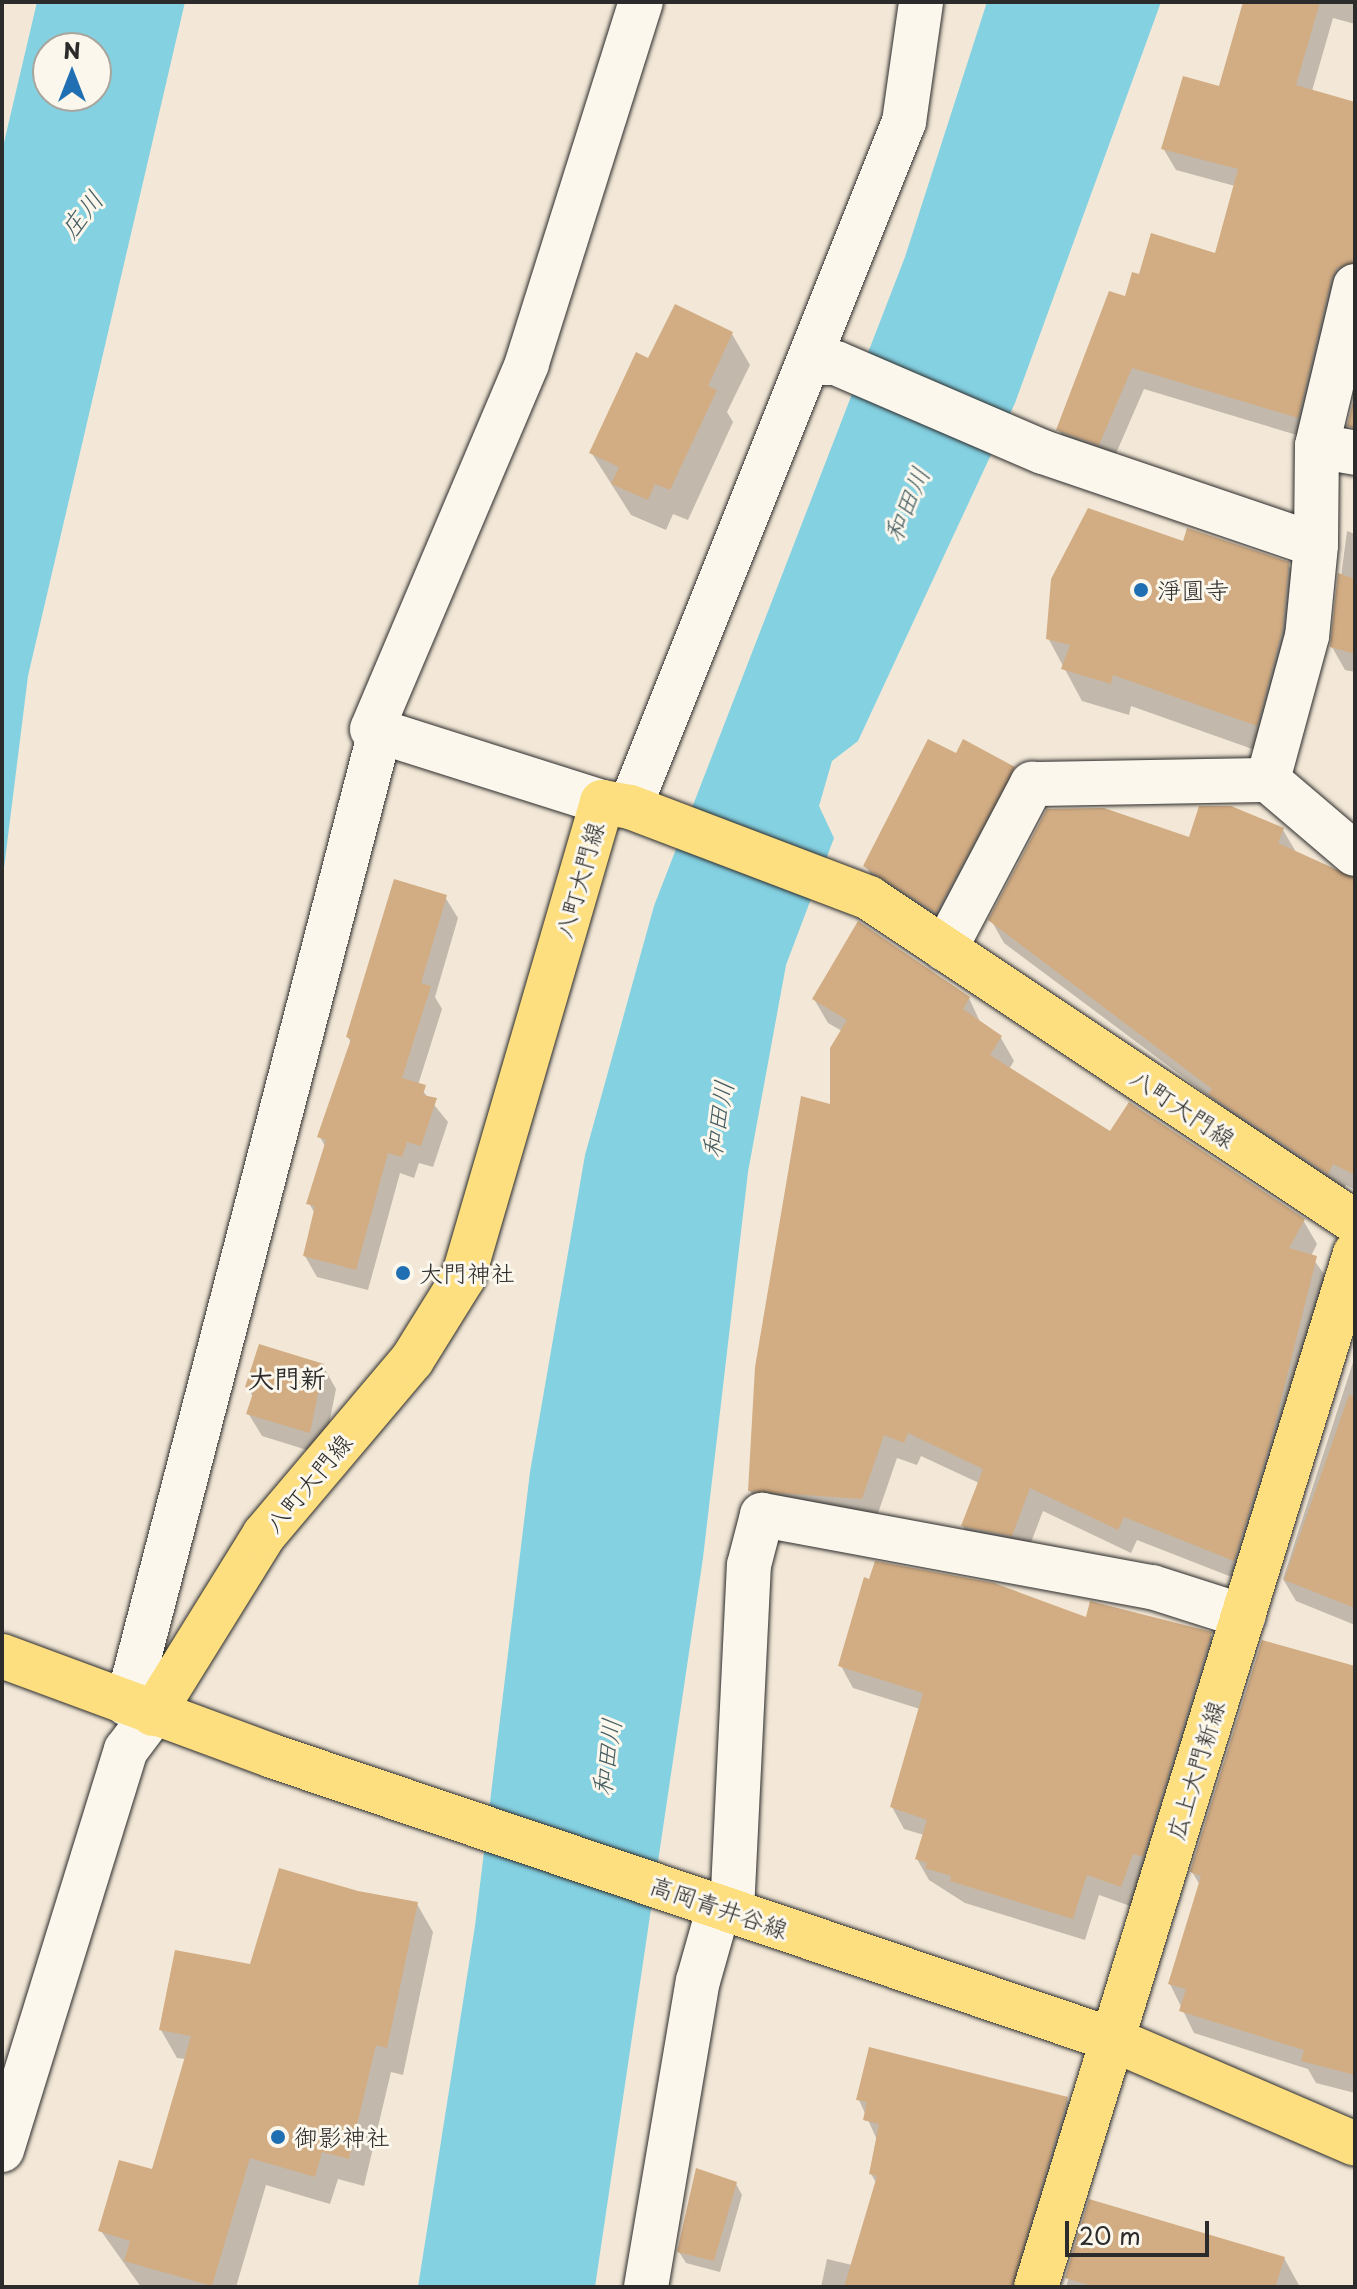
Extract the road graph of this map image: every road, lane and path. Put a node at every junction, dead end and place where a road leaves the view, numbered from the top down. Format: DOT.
graph roads {
  1 [pos="641,2"];
  2 [pos="921,2"];
  3 [pos="1355,286"];
  4 [pos="822,363"];
  5 [pos="1336,450"];
  6 [pos="1316,545"];
  7 [pos="380,731"];
  8 [pos="1268,780"];
  9 [pos="616,805"];
  10 [pos="1355,854"];
  11 [pos="945,949"];
  12 [pos="1355,1222"];
  13 [pos="1355,1253"];
  14 [pos="1243,1616"];
  15 [pos="2,1656"];
  16 [pos="140,1709"];
  17 [pos="719,1907"];
  18 [pos="1114,2040"];
  19 [pos="1355,2144"];
  20 [pos="2,2150"];
  21 [pos="646,2287"];
  22 [pos="1036,2287"];
  1 -- 7 [label="street"];
  2 -- 4 [label="street"];
  3 -- 5 [label="street"];
  4 -- 6 [label="street"];
  4 -- 9 [label="street"];
  5 -- 6 [label="street"];
  6 -- 8 [label="street"];
  7 -- 9 [label="street"];
  7 -- 16 [label="street"];
  8 -- 10 [label="street"];
  8 -- 11 [label="street"];
  9 -- 11 [label="main road, 八町大門線"];
  9 -- 16 [label="main road, 八町大門線"];
  11 -- 12 [label="main road, 八町大門線"];
  13 -- 14 [label="main road, 広上大門新線"];
  14 -- 17 [label="street"];
  14 -- 18 [label="main road, 広上大門新線"];
  15 -- 16 [label="main road, 高岡青井谷線"];
  16 -- 17 [label="main road, 高岡青井谷線"];
  16 -- 20 [label="street"];
  17 -- 18 [label="main road, 高岡青井谷線"];
  17 -- 21 [label="street"];
  18 -- 19 [label="main road, 高岡青井谷線"];
  18 -- 22 [label="main road, 広上大門新線"];
}
